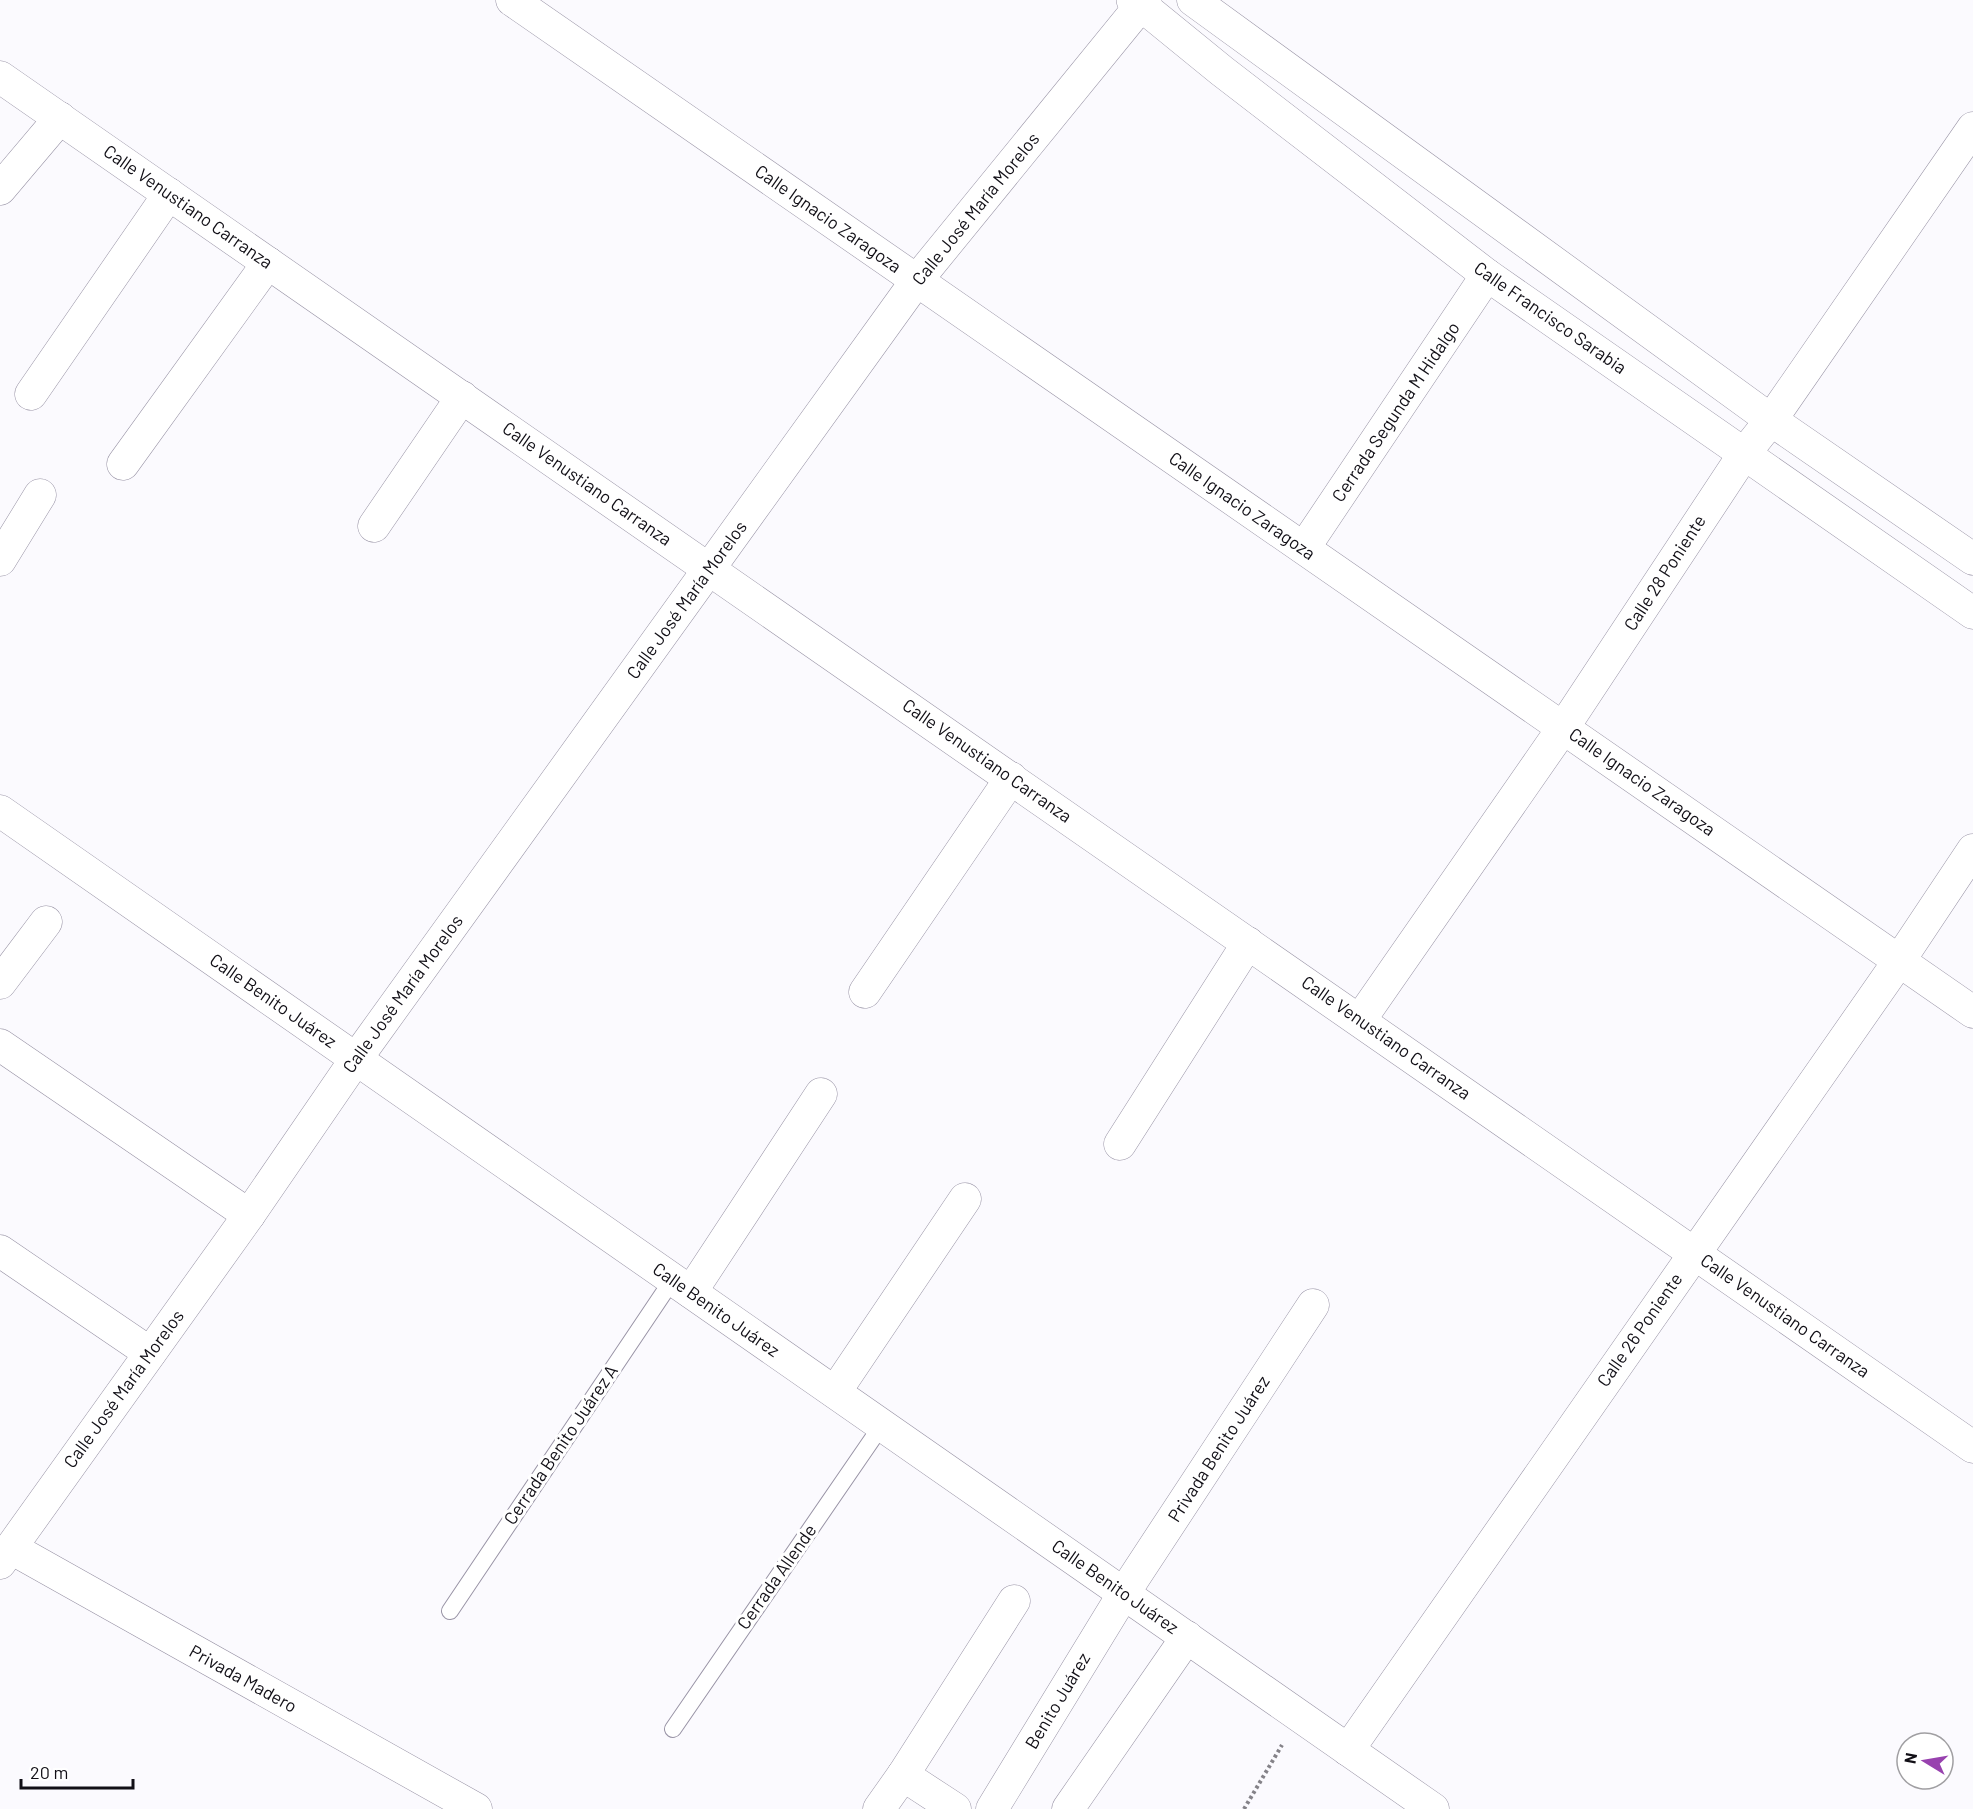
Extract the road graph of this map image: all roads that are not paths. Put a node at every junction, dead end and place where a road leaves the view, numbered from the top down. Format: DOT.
graph roads {
  1 [pos="512,0"];
  2 [pos="1193,0"];
  3 [pos="1140,2"];
  4 [pos="0,77"];
  5 [pos="60,118"];
  6 [pos="1973,128"];
  7 [pos="0,189"];
  8 [pos="169,194"];
  9 [pos="268,263"];
  10 [pos="1487,275"];
  11 [pos="917,280"];
  12 [pos="31,394"];
  13 [pos="462,397"];
  14 [pos="1771,420"];
  15 [pos="1744,454"];
  16 [pos="123,464"];
  17 [pos="40,495"];
  18 [pos="374,526"];
  19 [pos="1304,548"];
  20 [pos="1973,559"];
  21 [pos="0,560"];
  22 [pos="709,569"];
  23 [pos="1973,613"];
  24 [pos="1563,728"];
  25 [pos="1011,778"];
  26 [pos="0,810"];
  27 [pos="1973,850"];
  28 [pos="46,922"];
  29 [pos="1248,943"];
  30 [pos="1899,961"];
  31 [pos="0,983"];
  32 [pos="865,992"];
  33 [pos="1973,1012"];
  34 [pos="1360,1020"];
  35 [pos="0,1045"];
  36 [pos="356,1059"];
  37 [pos="820,1094"];
  38 [pos="1120,1144"];
  39 [pos="965,1199"];
  40 [pos="249,1215"];
  41 [pos="0,1251"];
  42 [pos="1694,1252"];
  43 [pos="682,1286"];
  44 [pos="1313,1305"];
  45 [pos="150,1353"];
  46 [pos="835,1392"];
  47 [pos="882,1425"];
  48 [pos="1973,1447"];
  49 [pos="5,1556"];
  50 [pos="1124,1593"];
  51 [pos="1014,1601"];
  52 [pos="450,1611"];
  53 [pos="1187,1637"];
  54 [pos="673,1729"];
  55 [pos="1348,1750"];
  56 [pos="903,1775"];
  57 [pos="476,1809"];
  58 [pos="879,1809"];
  59 [pos="955,1809"];
  60 [pos="992,1809"];
  61 [pos="1068,1809"];
  62 [pos="1433,1809"];
  1 -- 11 [label="street, Calle Ignacio Zaragoza"];
  2 -- 14 [label="street"];
  3 -- 10 [label="street, Calle Francisco Sarabia"];
  3 -- 11 [label="street, Calle José María Morelos"];
  4 -- 5 [label="street, Calle Venustiano Carranza"];
  5 -- 7 [label="street"];
  5 -- 8 [label="street, Calle Venustiano Carranza"];
  6 -- 14 [label="street, Calle 28 Poniente"];
  8 -- 9 [label="street, Calle Venustiano Carranza"];
  8 -- 12 [label="street"];
  9 -- 13 [label="street, Calle Venustiano Carranza"];
  9 -- 16 [label="street"];
  10 -- 15 [label="street, Calle Francisco Sarabia"];
  10 -- 19 [label="street, Cerrada Segunda M Hidalgo"];
  11 -- 19 [label="street, Calle Ignacio Zaragoza"];
  11 -- 22 [label="street, Calle José María Morelos"];
  13 -- 18 [label="street"];
  13 -- 22 [label="street, Calle Venustiano Carranza"];
  14 -- 15 [label="street, Calle 28 Poniente"];
  14 -- 20 [label="street"];
  15 -- 23 [label="street, Calle Francisco Sarabia"];
  15 -- 24 [label="street, Calle 28 Poniente"];
  17 -- 21 [label="street"];
  19 -- 24 [label="street, Calle Ignacio Zaragoza"];
  22 -- 25 [label="street, Calle Venustiano Carranza"];
  22 -- 36 [label="street, Calle José María Morelos"];
  24 -- 30 [label="street, Calle Ignacio Zaragoza"];
  24 -- 34 [label="street, Calle 28 Poniente"];
  25 -- 29 [label="street, Calle Venustiano Carranza"];
  25 -- 32 [label="street"];
  26 -- 36 [label="street, Calle Benito Juárez"];
  27 -- 30 [label="street, Calle 26 Poniente"];
  28 -- 31 [label="street"];
  29 -- 34 [label="street, Calle Venustiano Carranza"];
  29 -- 38 [label="street"];
  30 -- 33 [label="street, Calle Ignacio Zaragoza"];
  30 -- 42 [label="street, Calle 26 Poniente"];
  34 -- 42 [label="street, Calle Venustiano Carranza"];
  35 -- 40 [label="street"];
  36 -- 40 [label="street, Calle José María Morelos"];
  36 -- 43 [label="street, Calle Benito Juárez"];
  37 -- 43 [label="street"];
  39 -- 46 [label="street"];
  40 -- 45 [label="street, Calle José María Morelos"];
  41 -- 45 [label="street"];
  42 -- 48 [label="street, Calle Venustiano Carranza"];
  42 -- 55 [label="street, Calle 26 Poniente"];
  43 -- 46 [label="street, Calle Benito Juárez"];
  43 -- 52 [label="lane, Cerrada Benito Juárez A"];
  44 -- 50 [label="street, Privada Benito Juárez"];
  45 -- 49 [label="street, Calle José María Morelos"];
  46 -- 47 [label="street, Calle Benito Juárez"];
  47 -- 50 [label="street, Calle Benito Juárez"];
  47 -- 54 [label="lane, Cerrada Allende"];
  49 -- 57 [label="street, Privada Madero"];
  50 -- 53 [label="street, Calle Benito Juárez"];
  50 -- 60 [label="street, Benito Juárez"];
  51 -- 56 [label="street"];
  53 -- 55 [label="street, Calle Benito Juárez"];
  53 -- 61 [label="street"];
  55 -- 62 [label="street, Calle Benito Juárez"];
  56 -- 58 [label="street"];
  56 -- 59 [label="street"];
}
